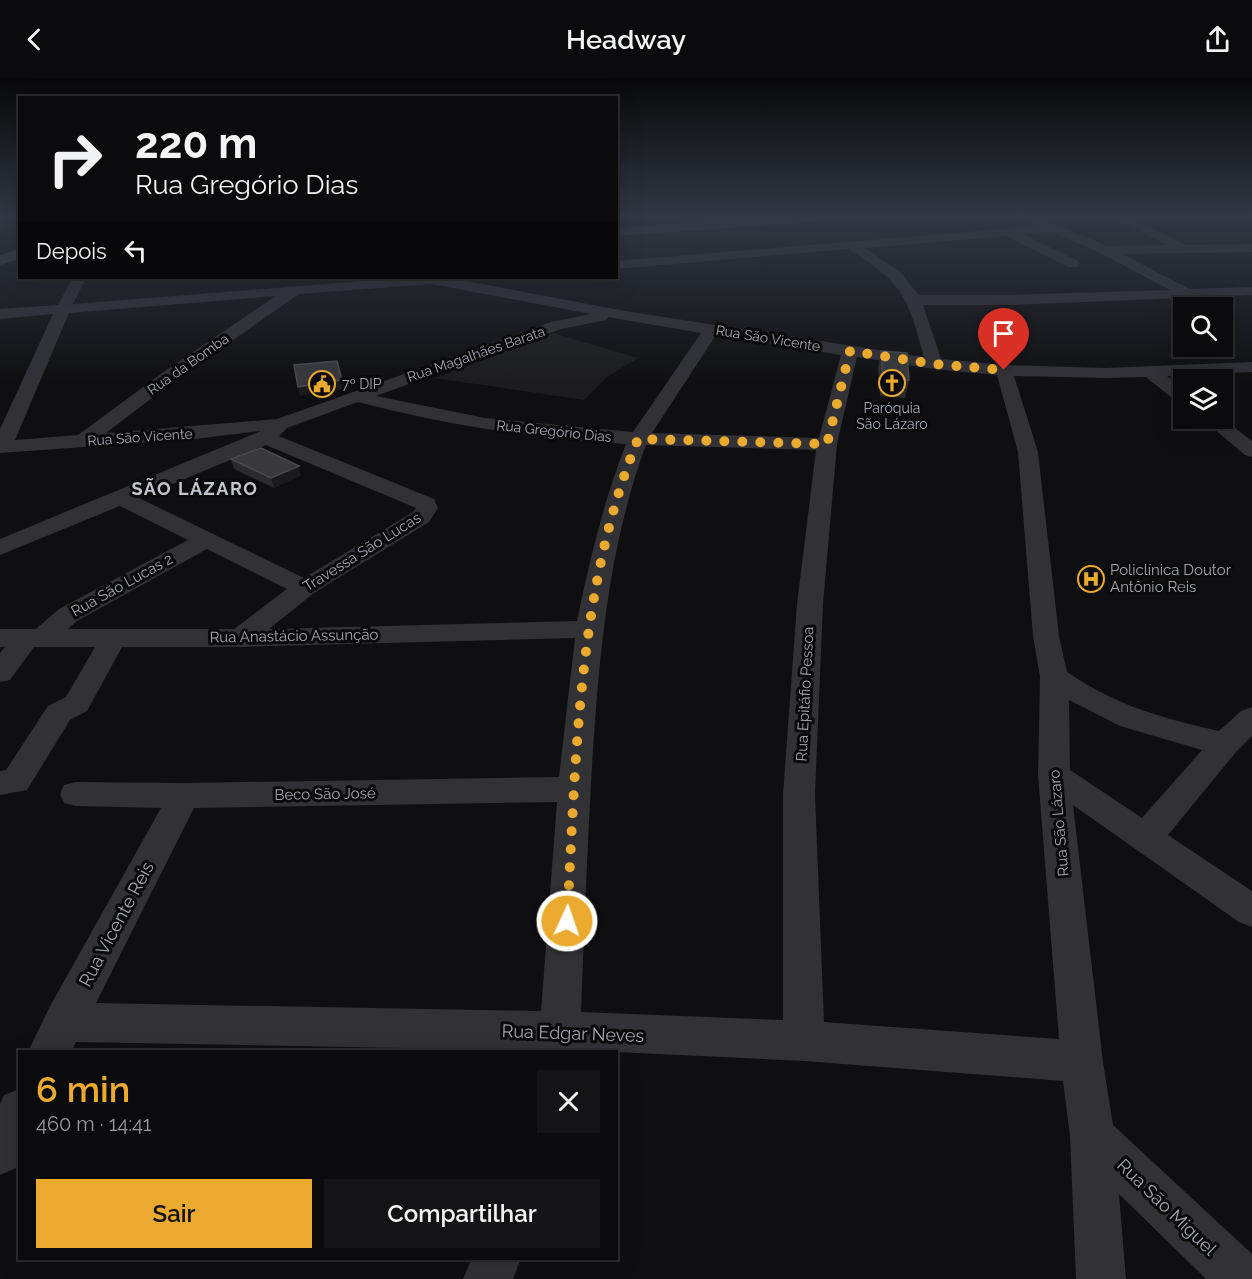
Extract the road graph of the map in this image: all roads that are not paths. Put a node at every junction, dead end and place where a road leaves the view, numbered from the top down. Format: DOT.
graph roads {
  1 [pos="893,273"];
  2 [pos="1148,273"];
  3 [pos="430,279"];
  4 [pos="77,282"];
  5 [pos="295,290"];
  6 [pos="1252,291"];
  7 [pos="1186,293"];
  8 [pos="915,300"];
  9 [pos="63,309"];
  10 [pos="0,314"];
  11 [pos="625,316"];
  12 [pos="712,329"];
  13 [pos="850,351"];
  14 [pos="934,364"];
  15 [pos="1252,367"];
  16 [pos="1004,370"];
  17 [pos="1151,372"];
  18 [pos="1173,389"];
  19 [pos="355,396"];
  20 [pos="1224,429"];
  21 [pos="273,431"];
  22 [pos="638,439"];
  23 [pos="82,441"];
  24 [pos="827,444"];
  25 [pos="1,447"];
  26 [pos="1252,451"];
  27 [pos="123,499"];
  28 [pos="206,540"];
  29 [pos="0,548"];
  30 [pos="305,588"];
  31 [pos="589,629"];
  32 [pos="23,638"];
  33 [pos="240,638"];
  34 [pos="113,639"];
  35 [pos="0,674"];
  36 [pos="1054,677"];
  37 [pos="1252,718"];
  38 [pos="1225,744"];
  39 [pos="1054,775"];
  40 [pos="8,782"];
  41 [pos="574,789"];
  42 [pos="76,794"];
  43 [pos="184,796"];
  44 [pos="1144,838"];
  45 [pos="1252,911"];
  46 [pos="56,1036"];
  47 [pos="560,1041"];
  48 [pos="804,1041"];
  49 [pos="1082,1062"];
  50 [pos="18,1115"];
  51 [pos="1092,1136"];
  52 [pos="0,1152"];
  53 [pos="496,1260"];
  54 [pos="488,1279"];
  55 [pos="1101,1279"];
  56 [pos="1242,1279"];
  1 -- 8 [label="street"];
  2 -- 7 [label="street"];
  3 -- 5 [label="street"];
  3 -- 11 [label="street, Rua São Vicente"];
  4 -- 9 [label="street"];
  5 -- 9 [label="street"];
  5 -- 23 [label="street, Rua da Bomba"];
  6 -- 7 [label="street"];
  7 -- 8 [label="street"];
  8 -- 14 [label="street"];
  9 -- 10 [label="street"];
  9 -- 25 [label="street"];
  11 -- 12 [label="street, Rua São Vicente"];
  11 -- 19 [label="street, Rua Magalhães Barata"];
  12 -- 13 [label="street, Rua São Vicente"];
  12 -- 22 [label="street"];
  13 -- 14 [label="street, Rua São Vicente"];
  13 -- 24 [label="street, Rua Epitáfio Pessoa"];
  14 -- 16 [label="street, Rua São Vicente"];
  15 -- 17 [label="street, Rua São Vicente"];
  16 -- 17 [label="street, Rua São Vicente"];
  16 -- 36 [label="street, Rua São Lázaro"];
  17 -- 18 [label="street"];
  19 -- 21 [label="street, Rua Magalhães Barata"];
  19 -- 22 [label="street, Rua Gregório Dias"];
  20 -- 26 [label="street"];
  21 -- 23 [label="street, Rua São Vicente"];
  21 -- 27 [label="street, Rua Magalhães Barata"];
  21 -- 30 [label="street, Travessa São Lucas"];
  22 -- 24 [label="street, Rua Gregório Dias"];
  22 -- 31 [label="street"];
  23 -- 25 [label="street, Rua São Vicente"];
  24 -- 48 [label="street, Rua Epitáfio Pessoa"];
  27 -- 28 [label="street"];
  27 -- 29 [label="street, Rua Magalhães Barata"];
  28 -- 30 [label="street"];
  28 -- 32 [label="street, Rua São Lucas 2"];
  30 -- 33 [label="street, Travessa São Lucas"];
  31 -- 33 [label="street, Rua Anastácio Assunção"];
  31 -- 41 [label="street"];
  32 -- 34 [label="street, Rua Anastácio Assunção"];
  32 -- 35 [label="street, Rua São Lucas 2"];
  33 -- 34 [label="street, Rua Anastácio Assunção"];
  34 -- 40 [label="street"];
  36 -- 38 [label="street"];
  36 -- 39 [label="street, Rua São Lázaro"];
  37 -- 38 [label="street"];
  38 -- 44 [label="street"];
  39 -- 44 [label="street"];
  39 -- 49 [label="street, Rua São Lázaro"];
  41 -- 43 [label="street, Beco São José"];
  41 -- 47 [label="street"];
  42 -- 43 [label="street, Beco São José"];
  43 -- 46 [label="street, Rua Vicente Reis"];
  44 -- 45 [label="street"];
  46 -- 47 [label="street, Rua Edgar Neves"];
  47 -- 48 [label="street, Rua Edgar Neves"];
  48 -- 49 [label="street, Rua Edgar Neves"];
  49 -- 51 [label="street, Rua São Lázaro"];
  50 -- 52 [label="street"];
  51 -- 55 [label="street, Rua São Lázaro"];
  51 -- 56 [label="street, Rua São Miguel"];
  53 -- 54 [label="street"];
}
